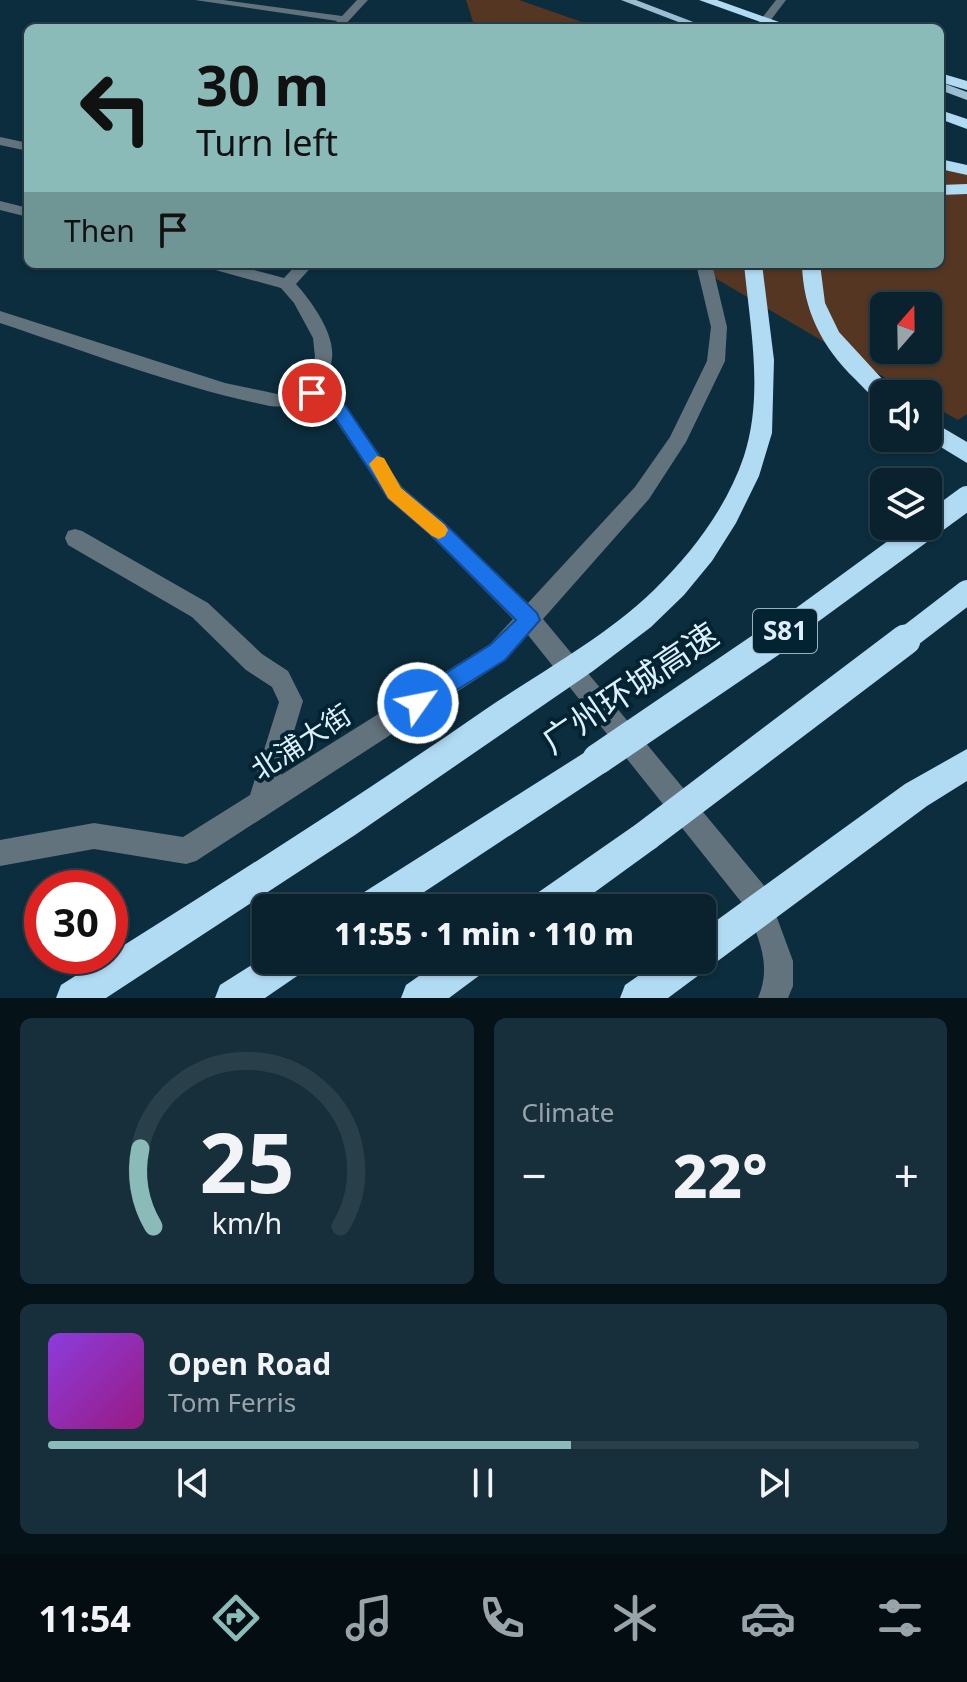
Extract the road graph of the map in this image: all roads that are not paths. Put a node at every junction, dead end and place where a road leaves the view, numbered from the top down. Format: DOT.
graph roads {
  1 [pos="200,0"];
  2 [pos="363,0"];
  3 [pos="626,0"];
  4 [pos="702,0"];
  5 [pos="781,0"];
  6 [pos="764,21"];
  7 [pos="340,24"];
  8 [pos="693,24"];
  9 [pos="770,24"];
  10 [pos="775,24"];
  11 [pos="944,78"];
  12 [pos="967,86"];
  13 [pos="944,87"];
  14 [pos="967,96"];
  15 [pos="944,115"];
  16 [pos="967,124"];
  17 [pos="0,141"];
  18 [pos="24,146"];
  19 [pos="944,165"];
  20 [pos="967,170"];
  21 [pos="967,189"];
  22 [pos="944,190"];
  23 [pos="0,205"];
  24 [pos="24,212"];
  25 [pos="228,268"];
  26 [pos="302,268"];
  27 [pos="705,268"];
  28 [pos="753,268"];
  29 [pos="811,268"];
  30 [pos="287,284"];
  31 [pos="0,317"];
  32 [pos="870,382"];
  33 [pos="312,393"];
  34 [pos="942,437"];
  35 [pos="967,454"];
  36 [pos="967,498"];
  37 [pos="75,538"];
  38 [pos="967,592"];
  39 [pos="530,620"];
  40 [pos="967,764"];
  41 [pos="260,804"];
  42 [pos="0,853"];
  43 [pos="391,894"];
  44 [pos="564,894"];
  45 [pos="716,942"];
  46 [pos="270,974"];
  47 [pos="452,974"];
  48 [pos="671,974"];
  49 [pos="74,998"];
  50 [pos="233,998"];
  51 [pos="419,998"];
  52 [pos="638,998"];
  53 [pos="773,998"];
  1 -- 7 [label="street"];
  2 -- 7 [label="street"];
  3 -- 8 [label="main road"];
  4 -- 6 [label="highway"];
  5 -- 6 [label="street"];
  6 -- 9 [label="main road"];
  6 -- 10 [label="highway"];
  11 -- 12 [label="highway"];
  13 -- 14 [label="main road"];
  15 -- 16 [label="highway"];
  17 -- 18 [label="street"];
  19 -- 20 [label="highway"];
  21 -- 22 [label="highway"];
  23 -- 24 [label="street"];
  25 -- 30 [label="street"];
  26 -- 30 [label="street"];
  27 -- 39 [label="street, 北浦大街"];
  28 -- 49 [label="highway"];
  29 -- 32 [label="highway"];
  30 -- 33 [label="street"];
  31 -- 33 [label="street"];
  33 -- 39 [label="street"];
  34 -- 35 [label="highway"];
  36 -- 43 [label="highway, 广州环城高速 / S81, bridge"];
  37 -- 41 [label="street"];
  38 -- 44 [label="highway, bridge"];
  39 -- 41 [label="street, 北浦大街"];
  39 -- 53 [label="street"];
  40 -- 45 [label="highway"];
  41 -- 42 [label="street, 北浦大街"];
  46 -- 50 [label="highway"];
  47 -- 51 [label="highway"];
  48 -- 52 [label="highway"];
}
